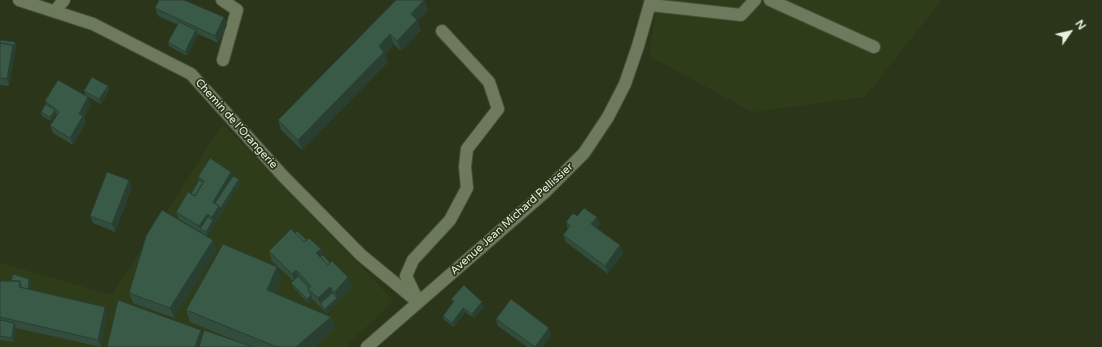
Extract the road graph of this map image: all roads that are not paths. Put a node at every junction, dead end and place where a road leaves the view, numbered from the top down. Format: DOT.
graph roads {
  1 [pos="19,0"];
  2 [pos="64,0"];
  3 [pos="222,0"];
  4 [pos="755,0"];
  5 [pos="770,0"];
  6 [pos="651,2"];
  7 [pos="55,11"];
  8 [pos="442,31"];
  9 [pos="874,47"];
  10 [pos="223,60"];
  11 [pos="418,302"];
  12 [pos="367,347"];
  1 -- 7 [label="street, Chemin de l'Orangerie"];
  2 -- 7 [label="street"];
  3 -- 10 [label="street"];
  4 -- 6 [label="street"];
  5 -- 9 [label="street"];
  6 -- 11 [label="street, Avenue Jean Michard Pellissier"];
  7 -- 11 [label="street, Chemin de l'Orangerie"];
  8 -- 11 [label="street"];
  11 -- 12 [label="street, Avenue Jean Michard Pellissier"];
}
